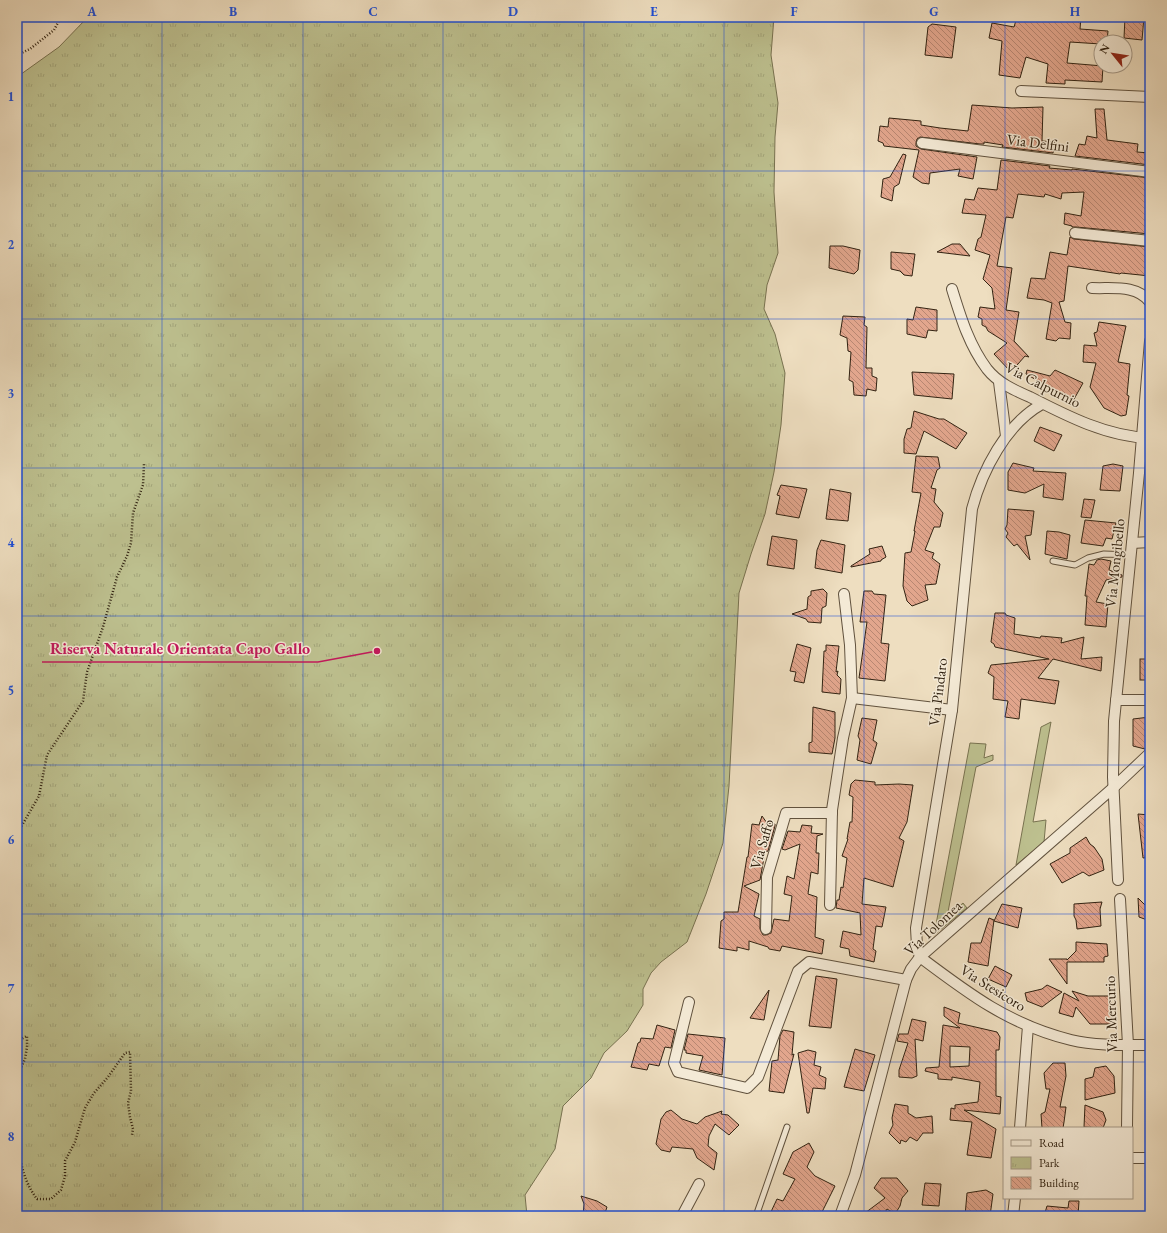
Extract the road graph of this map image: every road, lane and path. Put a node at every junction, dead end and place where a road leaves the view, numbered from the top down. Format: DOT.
graph roads {
  1 [pos="61,17"];
  2 [pos="17,55"];
  3 [pos="1021,91"];
  4 [pos="1150,97"];
  5 [pos="922,143"];
  6 [pos="1150,172"];
  7 [pos="1075,232"];
  8 [pos="1150,241"];
  9 [pos="1092,288"];
  10 [pos="952,289"];
  11 [pos="1150,302"];
  12 [pos="1150,341"];
  13 [pos="999,382"];
  14 [pos="1042,404"];
  15 [pos="1006,436"];
  16 [pos="1146,438"];
  17 [pos="144,464"];
  18 [pos="1150,542"];
  19 [pos="1132,543"];
  20 [pos="1131,555"];
  21 [pos="1053,561"];
  22 [pos="844,594"];
  23 [pos="852,698"];
  24 [pos="1116,700"];
  25 [pos="1150,700"];
  26 [pos="952,710"];
  27 [pos="1150,753"];
  28 [pos="1113,788"];
  29 [pos="832,813"];
  30 [pos="17,834"];
  31 [pos="1118,880"];
  32 [pos="1120,899"];
  33 [pos="830,905"];
  34 [pos="766,929"];
  35 [pos="920,957"];
  36 [pos="906,980"];
  37 [pos="689,1002"];
  38 [pos="1028,1026"];
  39 [pos="17,1041"];
  40 [pos="1128,1044"];
  41 [pos="1150,1044"];
  42 [pos="17,1113"];
  43 [pos="787,1127"];
  44 [pos="1020,1127"];
  45 [pos="1127,1127"];
  46 [pos="132,1135"];
  47 [pos="17,1143"];
  48 [pos="1133,1158"];
  49 [pos="1150,1158"];
  50 [pos="699,1184"];
  51 [pos="1015,1199"];
  52 [pos="682,1216"];
  53 [pos="756,1216"];
  54 [pos="840,1216"];
  55 [pos="1013,1216"];
  1 -- 2 [label="path"];
  3 -- 4 [label="street"];
  5 -- 6 [label="street, Via Delfini"];
  7 -- 8 [label="street"];
  9 -- 11 [label="street"];
  10 -- 13 [label="street, Via Calpurnio"];
  12 -- 16 [label="street, Via Mongibello"];
  13 -- 14 [label="street, Via Calpurnio"];
  13 -- 15 [label="street"];
  14 -- 15 [label="street, Via Pindaro"];
  14 -- 16 [label="street, Via Calpurnio"];
  15 -- 26 [label="street, Via Pindaro"];
  16 -- 19 [label="street, Via Mongibello"];
  17 -- 30 [label="path"];
  18 -- 19 [label="street"];
  19 -- 20 [label="street, Via Mongibello"];
  20 -- 21 [label="lane"];
  20 -- 24 [label="street, Via Mongibello"];
  22 -- 23 [label="street"];
  23 -- 26 [label="street"];
  23 -- 29 [label="street"];
  24 -- 25 [label="street"];
  24 -- 28 [label="street, Via Mongibello"];
  26 -- 35 [label="street, Via Pindaro"];
  27 -- 28 [label="street, Via Tolomea"];
  28 -- 31 [label="street, Via Mongibello"];
  28 -- 35 [label="street, Via Tolomea"];
  29 -- 33 [label="street"];
  29 -- 34 [label="street, Via Saffo"];
  32 -- 40 [label="street, Via Mercurio"];
  35 -- 36 [label="street, Via Tolomea"];
  35 -- 38 [label="street, Via Stesicoro"];
  36 -- 37 [label="street"];
  36 -- 54 [label="street, Via Tolomea"];
  38 -- 40 [label="street, Via Stesicoro"];
  38 -- 44 [label="street"];
  39 -- 42 [label="path"];
  40 -- 41 [label="street, Via Stesicoro"];
  40 -- 45 [label="street, Via Mercurio"];
  43 -- 53 [label="lane"];
  46 -- 47 [label="path"];
  48 -- 49 [label="street"];
  50 -- 52 [label="street"];
  51 -- 55 [label="street"];
}
